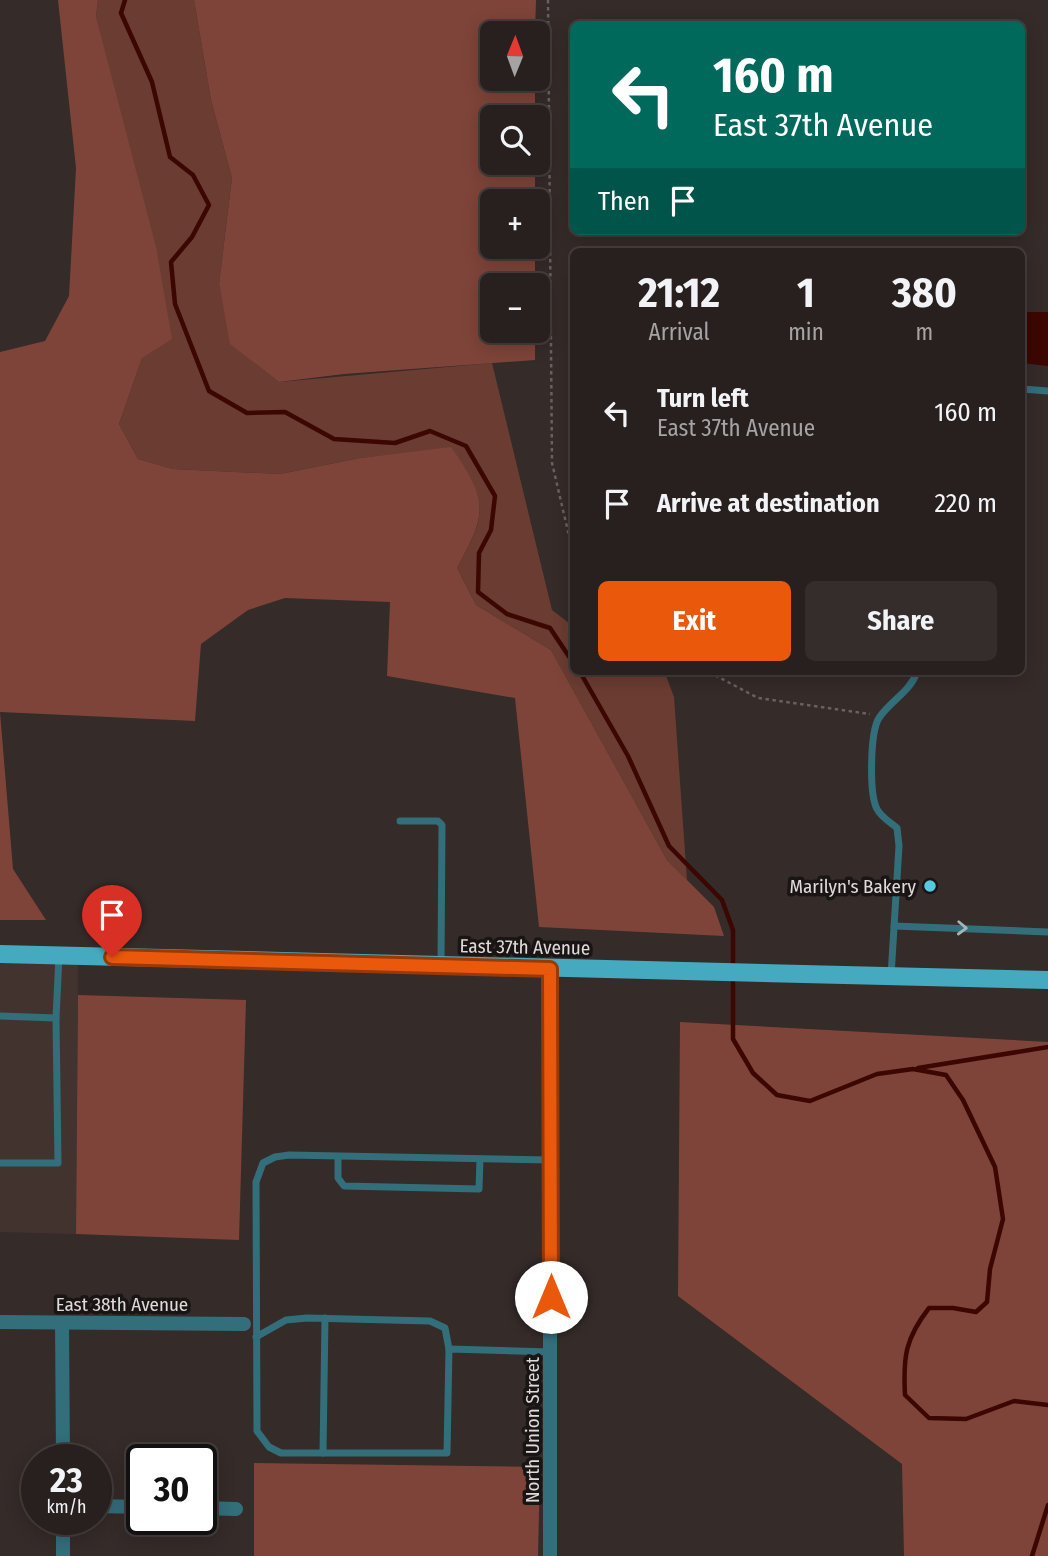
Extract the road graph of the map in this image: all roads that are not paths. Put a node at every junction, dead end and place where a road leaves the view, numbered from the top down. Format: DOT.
graph roads {
  1 [pos="1025,388"];
  2 [pos="1048,391"];
  3 [pos="915,675"];
  4 [pos="400,821"];
  5 [pos="894,926"];
  6 [pos="1048,932"];
  7 [pos="0,954"];
  8 [pos="59,955"];
  9 [pos="441,966"];
  10 [pos="550,969"];
  11 [pos="891,976"];
  12 [pos="1048,980"];
  13 [pos="0,1016"];
  14 [pos="56,1018"];
  15 [pos="338,1157"];
  16 [pos="480,1159"];
  17 [pos="551,1160"];
  18 [pos="0,1163"];
  19 [pos="325,1318"];
  20 [pos="0,1322"];
  21 [pos="62,1323"];
  22 [pos="244,1324"];
  23 [pos="256,1337"];
  24 [pos="449,1349"];
  25 [pos="551,1352"];
  26 [pos="62,1444"];
  27 [pos="324,1453"];
  28 [pos="217,1508"];
  29 [pos="236,1509"];
  30 [pos="63,1535"];
  31 [pos="63,1556"];
  32 [pos="550,1556"];
  1 -- 2 [label="lane"];
  3 -- 5 [label="lane"];
  4 -- 9 [label="lane"];
  5 -- 6 [label="lane, one-way"];
  5 -- 11 [label="lane"];
  7 -- 8 [label="main road, East 37th Avenue"];
  8 -- 9 [label="main road, East 37th Avenue"];
  8 -- 14 [label="lane"];
  9 -- 10 [label="main road, East 37th Avenue"];
  10 -- 11 [label="main road, East 37th Avenue"];
  10 -- 17 [label="street, North Union Street"];
  11 -- 12 [label="main road, East 37th Avenue"];
  13 -- 14 [label="lane"];
  14 -- 18 [label="lane"];
  15 -- 16 [label="lane"];
  15 -- 16 [label="lane"];
  15 -- 23 [label="lane"];
  16 -- 17 [label="lane"];
  17 -- 25 [label="street, North Union Street"];
  19 -- 23 [label="lane"];
  19 -- 24 [label="lane"];
  19 -- 27 [label="lane"];
  20 -- 21 [label="street, East 38th Avenue"];
  21 -- 22 [label="street, East 38th Avenue"];
  21 -- 26 [label="street"];
  23 -- 27 [label="lane"];
  24 -- 25 [label="lane"];
  24 -- 27 [label="lane"];
  25 -- 32 [label="street, North Union Street"];
  28 -- 29 [label="street"];
  30 -- 31 [label="street"];
}
